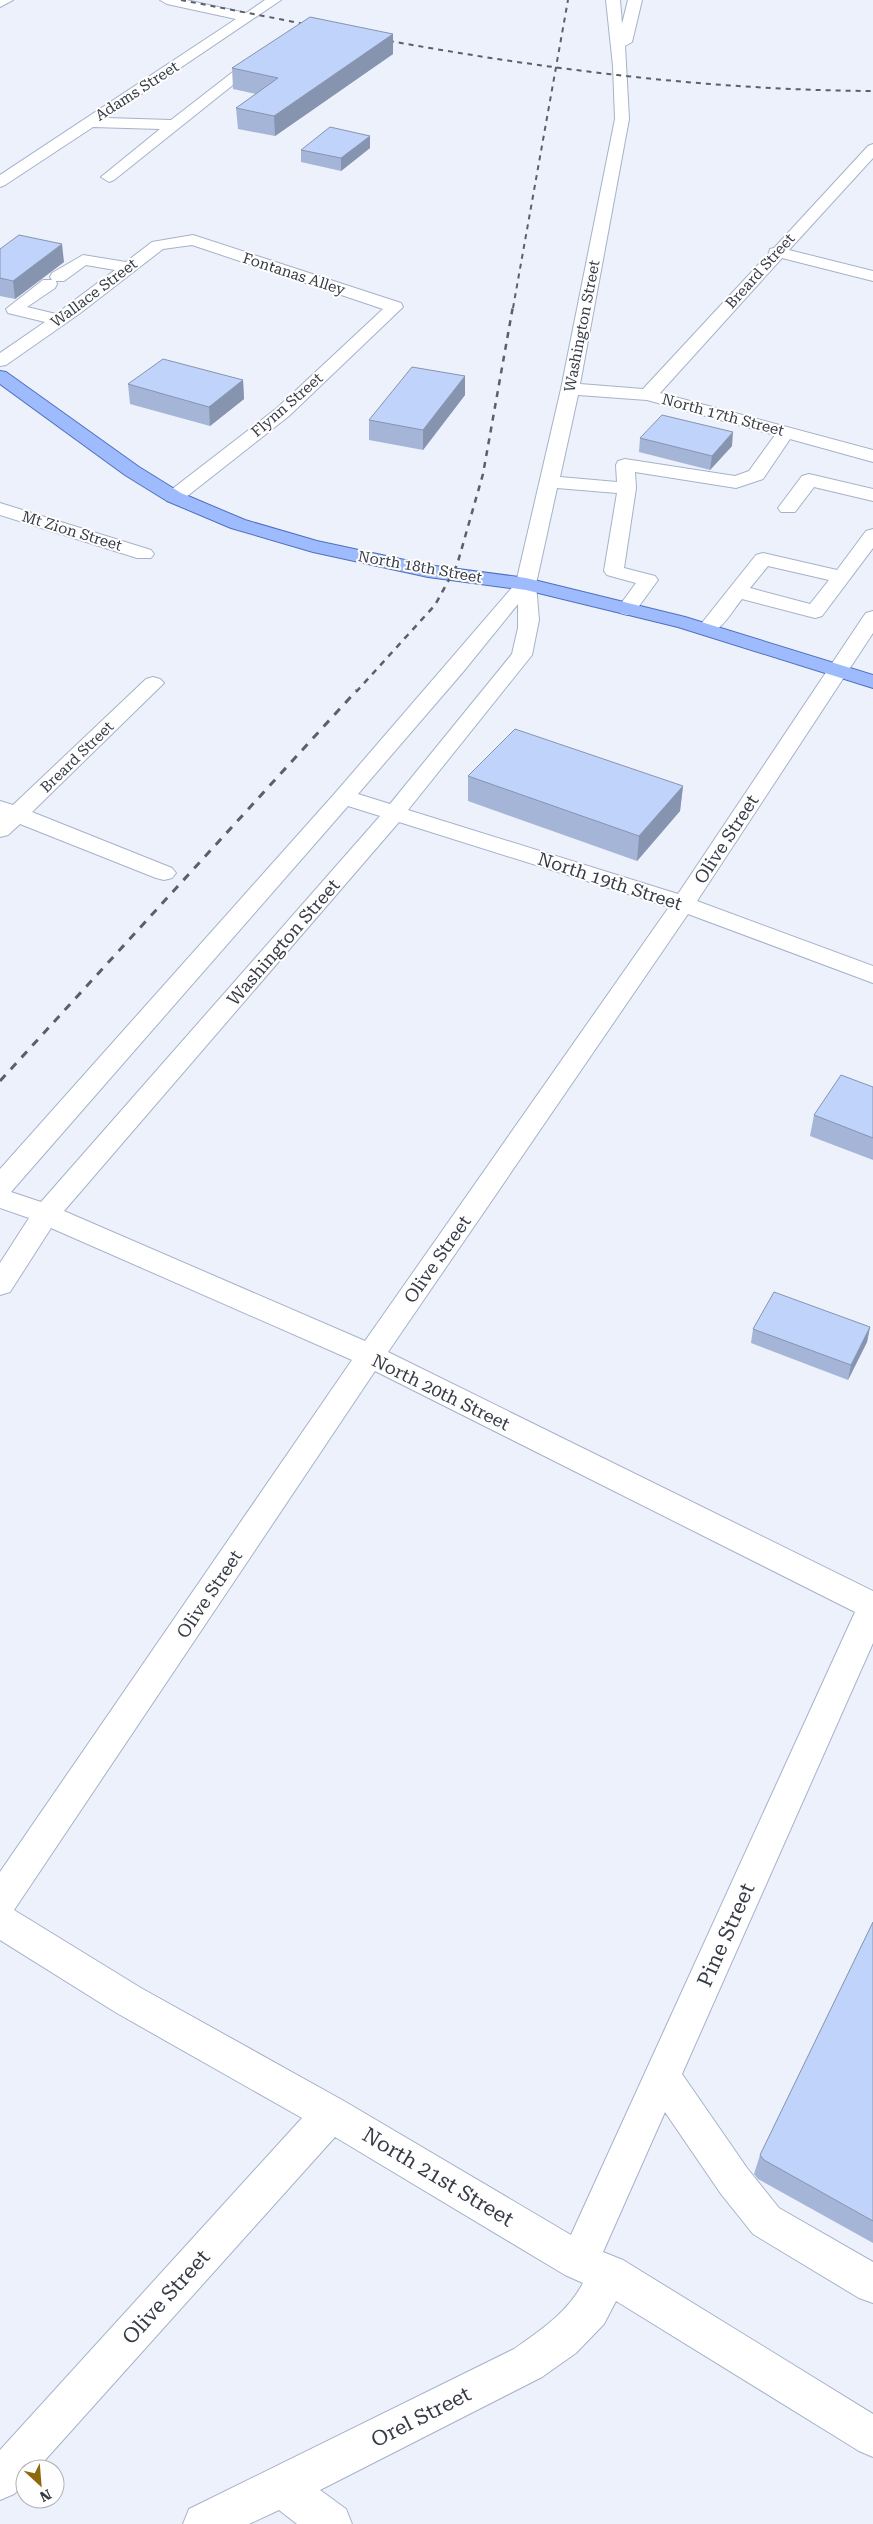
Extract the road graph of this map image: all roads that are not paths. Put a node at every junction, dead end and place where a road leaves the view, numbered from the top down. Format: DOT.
graph roads {
  1 [pos="6,0"];
  2 [pos="167,0"];
  3 [pos="274,0"];
  4 [pos="613,0"];
  5 [pos="635,0"];
  6 [pos="0,3"];
  7 [pos="247,17"];
  8 [pos="274,47"];
  9 [pos="620,66"];
  10 [pos="91,122"];
  11 [pos="172,126"];
  12 [pos="873,149"];
  13 [pos="109,177"];
  14 [pos="0,182"];
  15 [pos="193,240"];
  16 [pos="776,252"];
  17 [pos="129,267"];
  18 [pos="873,276"];
  19 [pos="395,307"];
  20 [pos="58,320"];
  21 [pos="0,361"];
  22 [pos="0,376"];
  23 [pos="570,389"];
  24 [pos="648,395"];
  25 [pos="786,432"];
  26 [pos="873,456"];
  27 [pos="548,482"];
  28 [pos="627,488"];
  29 [pos="873,495"];
  30 [pos="174,497"];
  31 [pos="788,508"];
  32 [pos="0,509"];
  33 [pos="873,535"];
  34 [pos="144,554"];
  35 [pos="865,561"];
  36 [pos="842,578"];
  37 [pos="526,584"];
  38 [pos="737,591"];
  39 [pos="627,609"];
  40 [pos="873,617"];
  41 [pos="707,629"];
  42 [pos="837,669"];
  43 [pos="873,682"];
  44 [pos="153,683"];
  45 [pos="344,797"];
  46 [pos="9,811"];
  47 [pos="395,812"];
  48 [pos="0,830"];
  49 [pos="164,872"];
  50 [pos="682,904"];
  51 [pos="873,976"];
  52 [pos="2,1184"];
  53 [pos="46,1214"];
  54 [pos="0,1285"];
  55 [pos="370,1356"];
  56 [pos="873,1607"];
  57 [pos="0,1901"];
  58 [pos="0,1921"];
  59 [pos="662,2077"];
  60 [pos="331,2114"];
  61 [pos="594,2267"];
  62 [pos="873,2284"];
  63 [pos="873,2437"];
  64 [pos="0,2480"];
  65 [pos="282,2487"];
  66 [pos="204,2524"];
  67 [pos="331,2524"];
  1 -- 6 [label="street"];
  2 -- 7 [label="street"];
  3 -- 7 [label="street, Adams Street"];
  4 -- 9 [label="street, Washington Street"];
  5 -- 9 [label="street, Washington Street"];
  7 -- 10 [label="street, Adams Street"];
  8 -- 11 [label="street"];
  9 -- 23 [label="street, Washington Street"];
  10 -- 11 [label="street"];
  10 -- 14 [label="street, Adams Street"];
  11 -- 13 [label="street"];
  12 -- 16 [label="street, Breard Street"];
  15 -- 17 [label="street, Wallace Street"];
  15 -- 19 [label="street, Fontanas Alley"];
  16 -- 18 [label="street"];
  16 -- 24 [label="street, Breard Street"];
  17 -- 20 [label="street, Wallace Street"];
  17 -- 20 [label="street"];
  19 -- 30 [label="street, Flynn Street"];
  20 -- 21 [label="street, Wallace Street"];
  22 -- 30 [label="main road, North 18th Street"];
  23 -- 24 [label="street, North 17th Street"];
  23 -- 27 [label="street, Washington Street"];
  24 -- 25 [label="street, North 17th Street"];
  25 -- 26 [label="street, North 17th Street"];
  25 -- 28 [label="street"];
  27 -- 28 [label="street"];
  27 -- 37 [label="street, Washington Street"];
  28 -- 39 [label="street"];
  29 -- 31 [label="street"];
  30 -- 37 [label="main road, North 18th Street"];
  32 -- 34 [label="street, Mt Zion Street"];
  33 -- 35 [label="street"];
  35 -- 36 [label="street"];
  36 -- 38 [label="street"];
  36 -- 38 [label="street"];
  37 -- 39 [label="main road, North 18th Street"];
  37 -- 45 [label="street"];
  37 -- 47 [label="street, Washington Street"];
  38 -- 41 [label="street"];
  39 -- 41 [label="main road, North 18th Street"];
  40 -- 42 [label="street, Olive Street"];
  41 -- 42 [label="main road, North 18th Street"];
  42 -- 43 [label="main road, North 18th Street"];
  42 -- 50 [label="street, Olive Street"];
  44 -- 46 [label="street, Breard Street"];
  45 -- 47 [label="street, North 19th Street"];
  45 -- 52 [label="street"];
  46 -- 48 [label="street, Breard Street"];
  46 -- 49 [label="street"];
  47 -- 50 [label="street, North 19th Street"];
  47 -- 53 [label="street, Washington Street"];
  50 -- 51 [label="street, North 19th Street"];
  50 -- 55 [label="street, Olive Street"];
  52 -- 53 [label="street, North 20th Street"];
  53 -- 54 [label="street, Washington Street"];
  53 -- 55 [label="street, North 20th Street"];
  55 -- 56 [label="street, North 20th Street"];
  55 -- 57 [label="street, Olive Street"];
  56 -- 59 [label="street, Pine Street"];
  58 -- 60 [label="street, North 21st Street"];
  59 -- 61 [label="street, Pine Street"];
  59 -- 62 [label="street"];
  60 -- 61 [label="street, North 21st Street"];
  60 -- 64 [label="street, Olive Street"];
  61 -- 63 [label="street, North 21st Street"];
  61 -- 65 [label="street, Orel Street"];
  65 -- 66 [label="street, Orel Street"];
  65 -- 67 [label="street"];
}
